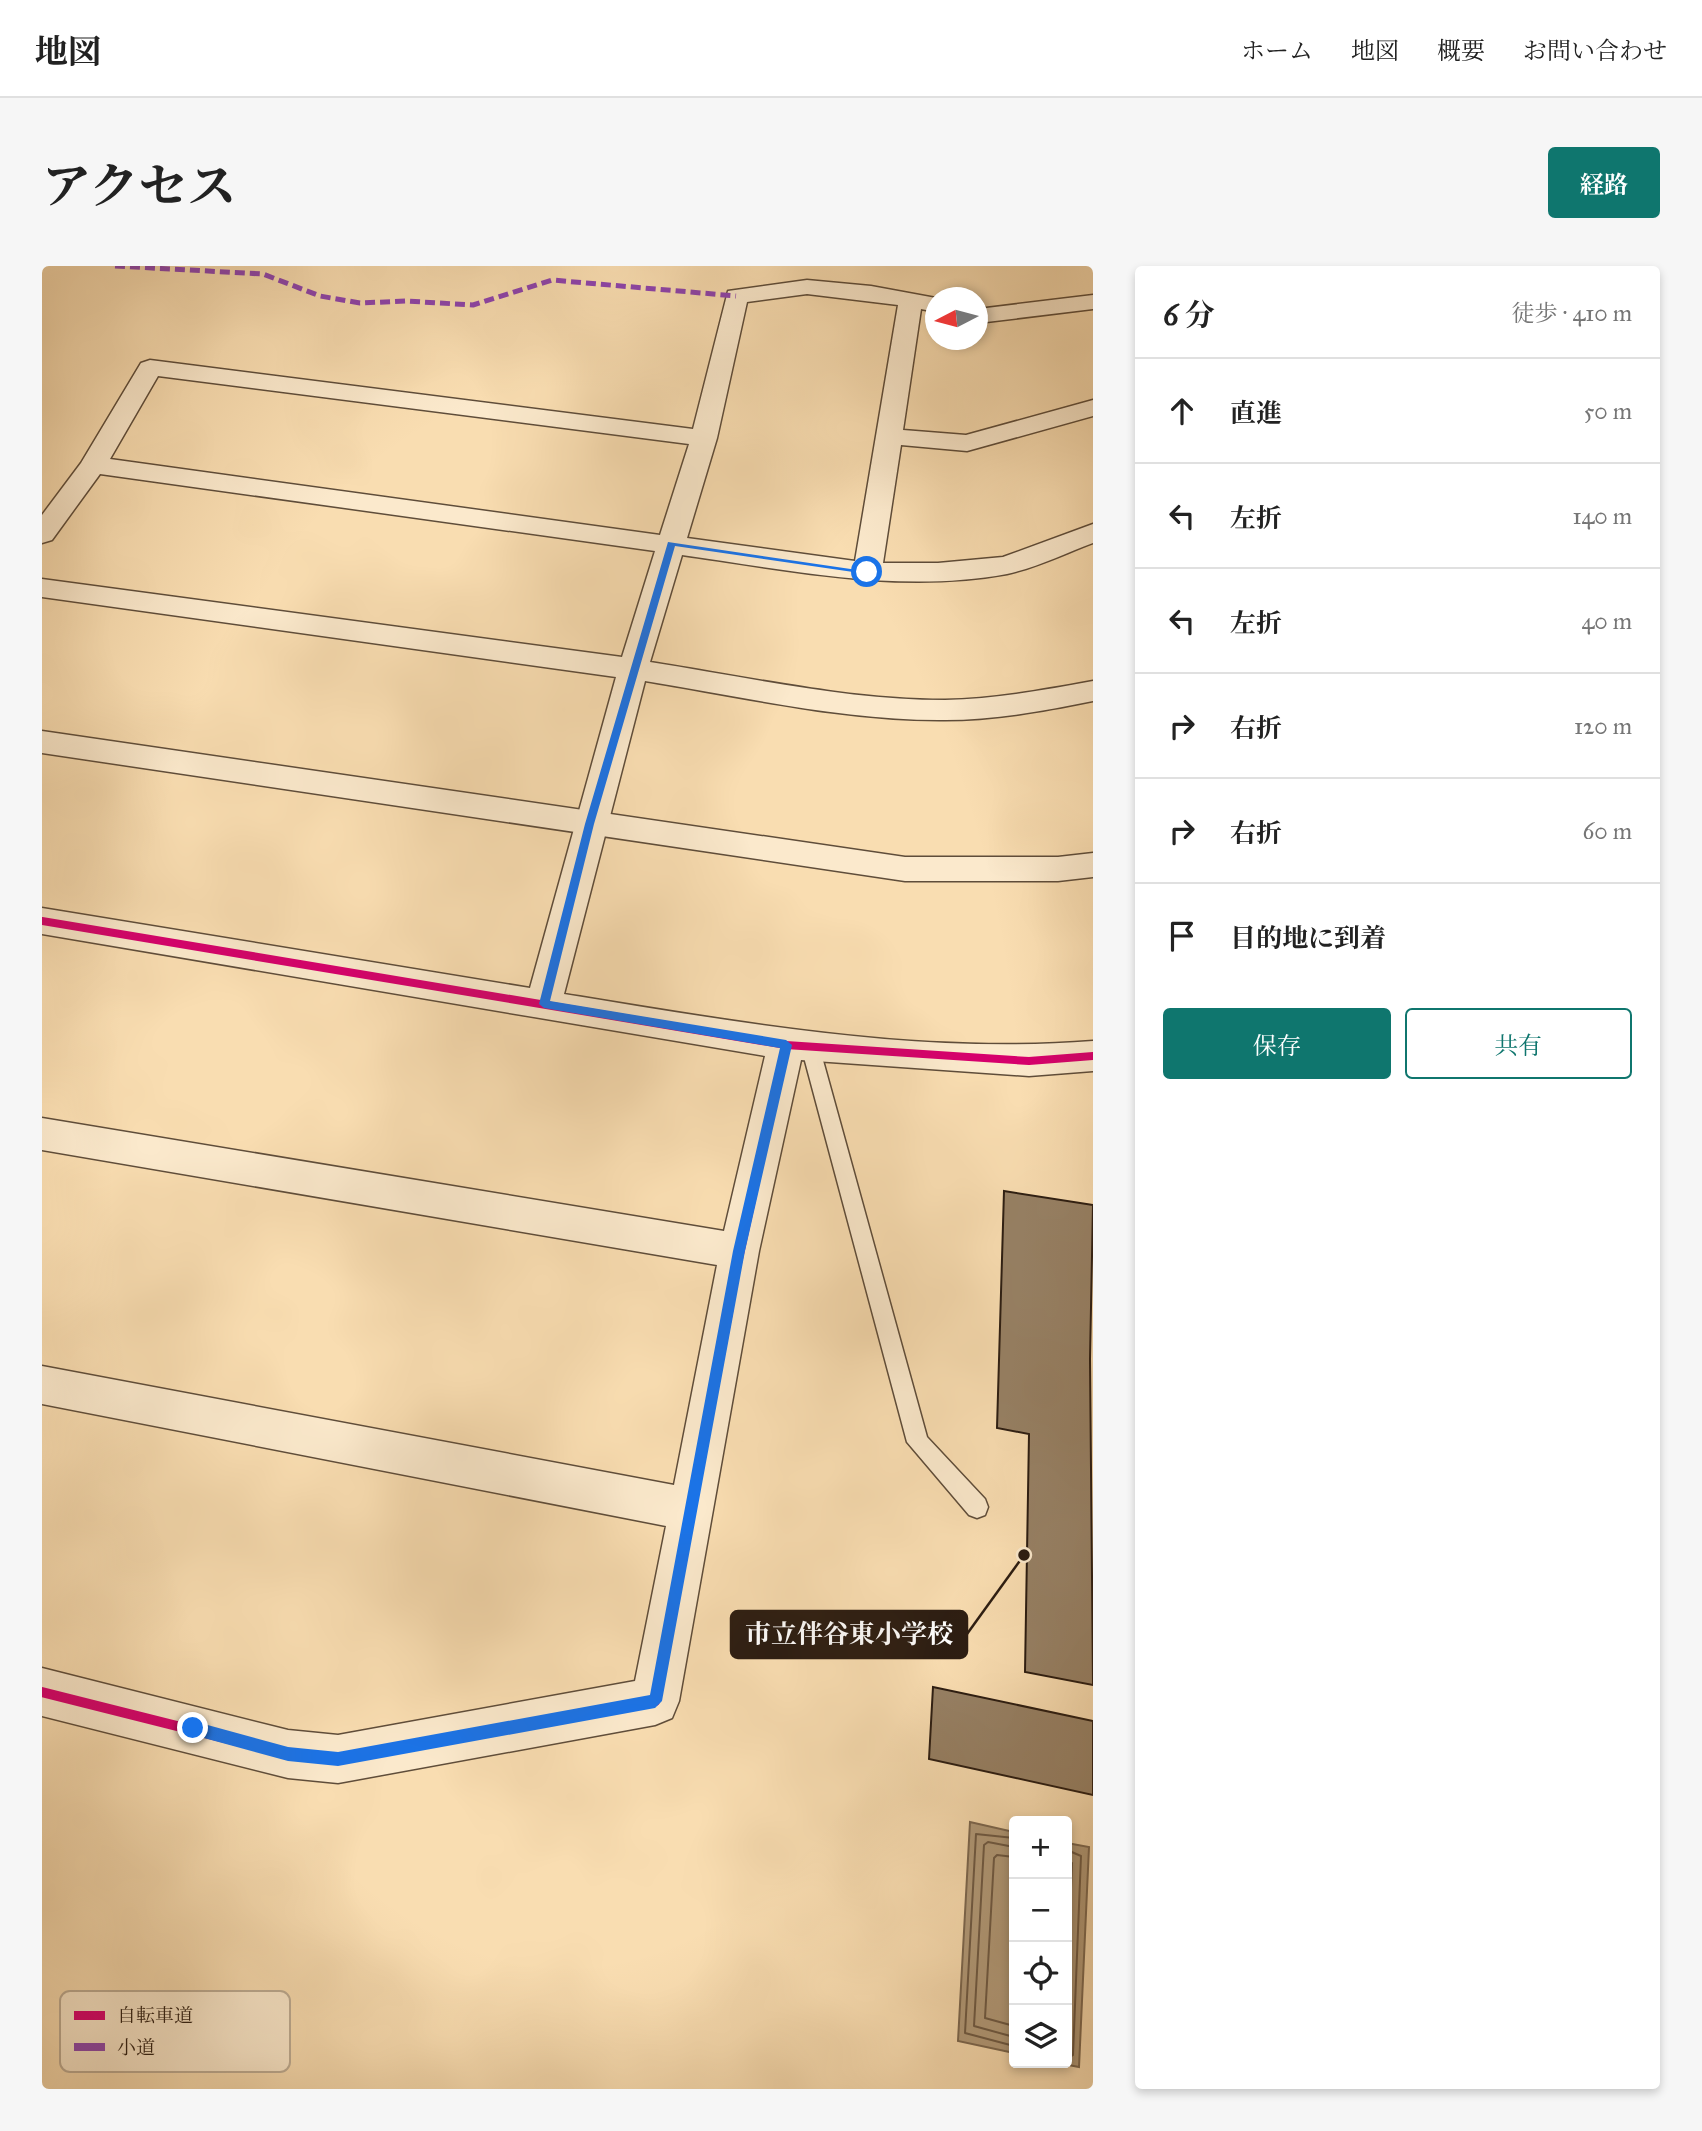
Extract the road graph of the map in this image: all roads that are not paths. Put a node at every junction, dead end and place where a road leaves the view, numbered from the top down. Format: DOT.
graph roads {
  1 [pos="923,302"];
  2 [pos="1093,302"];
  3 [pos="988,315"];
  4 [pos="1093,408"];
  5 [pos="887,436"];
  6 [pos="704,438"];
  7 [pos="93,465"];
  8 [pos="1093,533"];
  9 [pos="42,534"];
  10 [pos="671,543"];
  11 [pos="867,572"];
  12 [pos="42,588"];
  13 [pos="633,669"];
  14 [pos="1093,691"];
  15 [pos="42,742"];
  16 [pos="590,824"];
  17 [pos="1093,864"];
  18 [pos="42,921"];
  19 [pos="544,1004"];
  20 [pos="798,1045"];
  21 [pos="1093,1056"];
  22 [pos="42,1133"];
  23 [pos="739,1251"];
  24 [pos="42,1385"];
  25 [pos="977,1507"];
  26 [pos="690,1508"];
  27 [pos="42,1692"];
  1 -- 5 [label="street"];
  1 -- 6 [label="street"];
  2 -- 3 [label="street"];
  4 -- 5 [label="street"];
  5 -- 11 [label="street"];
  6 -- 7 [label="street"];
  6 -- 10 [label="street"];
  7 -- 9 [label="street"];
  7 -- 10 [label="street"];
  8 -- 11 [label="street"];
  10 -- 11 [label="street"];
  10 -- 13 [label="street"];
  12 -- 13 [label="street"];
  13 -- 14 [label="street"];
  13 -- 16 [label="street"];
  15 -- 16 [label="street"];
  16 -- 17 [label="street"];
  16 -- 19 [label="street"];
  18 -- 19 [label="street"];
  19 -- 20 [label="street"];
  20 -- 21 [label="street"];
  20 -- 23 [label="street"];
  20 -- 25 [label="lane"];
  22 -- 23 [label="street"];
  23 -- 26 [label="street"];
  24 -- 26 [label="street"];
  26 -- 27 [label="street"];
}
